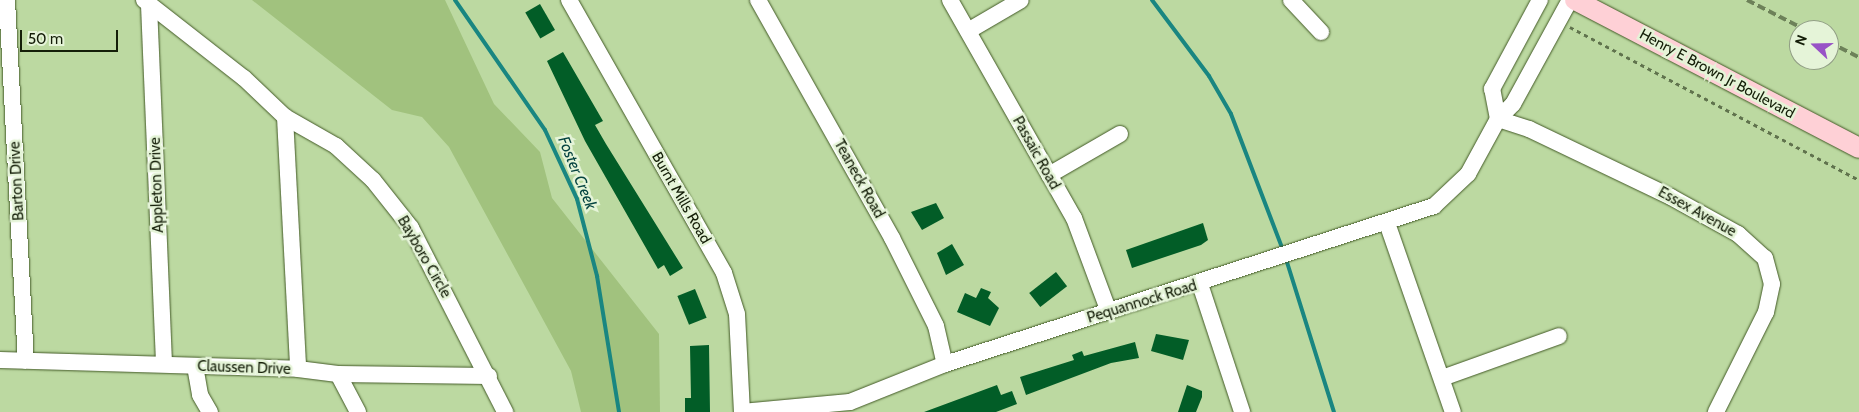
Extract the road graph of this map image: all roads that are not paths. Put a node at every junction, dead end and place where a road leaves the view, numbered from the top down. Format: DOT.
graph roads {
  1 [pos="7,0"];
  2 [pos="569,0"];
  3 [pos="758,0"];
  4 [pos="950,0"];
  5 [pos="1021,0"];
  6 [pos="1291,0"];
  7 [pos="1540,0"];
  8 [pos="1570,0"];
  9 [pos="1575,0"];
  10 [pos="147,2"];
  11 [pos="968,31"];
  12 [pos="1321,32"];
  13 [pos="285,117"];
  14 [pos="1498,119"];
  15 [pos="1120,134"];
  16 [pos="1859,148"];
  17 [pos="1049,175"];
  18 [pos="1386,223"];
  19 [pos="1200,284"];
  20 [pos="1109,312"];
  21 [pos="1559,336"];
  22 [pos="0,360"];
  23 [pos="26,361"];
  24 [pos="164,364"];
  25 [pos="945,364"];
  26 [pos="195,366"];
  27 [pos="298,369"];
  28 [pos="338,374"];
  29 [pos="489,376"];
  30 [pos="1442,378"];
  31 [pos="210,412"];
  32 [pos="358,412"];
  33 [pos="505,412"];
  34 [pos="742,412"];
  35 [pos="1242,412"];
  36 [pos="1452,412"];
  37 [pos="1716,412"];
  1 -- 23 [label="street, Barton Drive"];
  2 -- 34 [label="street, Burnt Mills Road"];
  3 -- 25 [label="street, Teaneck Road"];
  4 -- 11 [label="street, Passaic Road"];
  5 -- 11 [label="street"];
  6 -- 12 [label="street"];
  7 -- 14 [label="street"];
  8 -- 14 [label="street, Pequannock Road"];
  9 -- 16 [label="main road, Henry E Brown Jr Boulevard"];
  10 -- 13 [label="street, Bayboro Circle"];
  10 -- 24 [label="street, Appleton Drive"];
  11 -- 17 [label="street, Passaic Road"];
  13 -- 27 [label="street"];
  13 -- 29 [label="street, Bayboro Circle"];
  14 -- 18 [label="street, Pequannock Road"];
  14 -- 37 [label="street, Essex Avenue"];
  15 -- 17 [label="street"];
  17 -- 20 [label="street, Passaic Road"];
  18 -- 19 [label="street, Pequannock Road"];
  18 -- 30 [label="street"];
  19 -- 20 [label="street, Pequannock Road"];
  19 -- 35 [label="street"];
  20 -- 25 [label="street, Pequannock Road"];
  21 -- 30 [label="street"];
  22 -- 23 [label="street, Claussen Drive"];
  23 -- 24 [label="street, Claussen Drive"];
  24 -- 26 [label="street, Claussen Drive"];
  25 -- 34 [label="street, Pequannock Road"];
  26 -- 27 [label="street, Claussen Drive"];
  26 -- 31 [label="street"];
  27 -- 28 [label="street, Claussen Drive"];
  28 -- 29 [label="street, Claussen Drive"];
  28 -- 32 [label="street"];
  29 -- 33 [label="street, Bayboro Circle"];
  30 -- 36 [label="street"];
}
